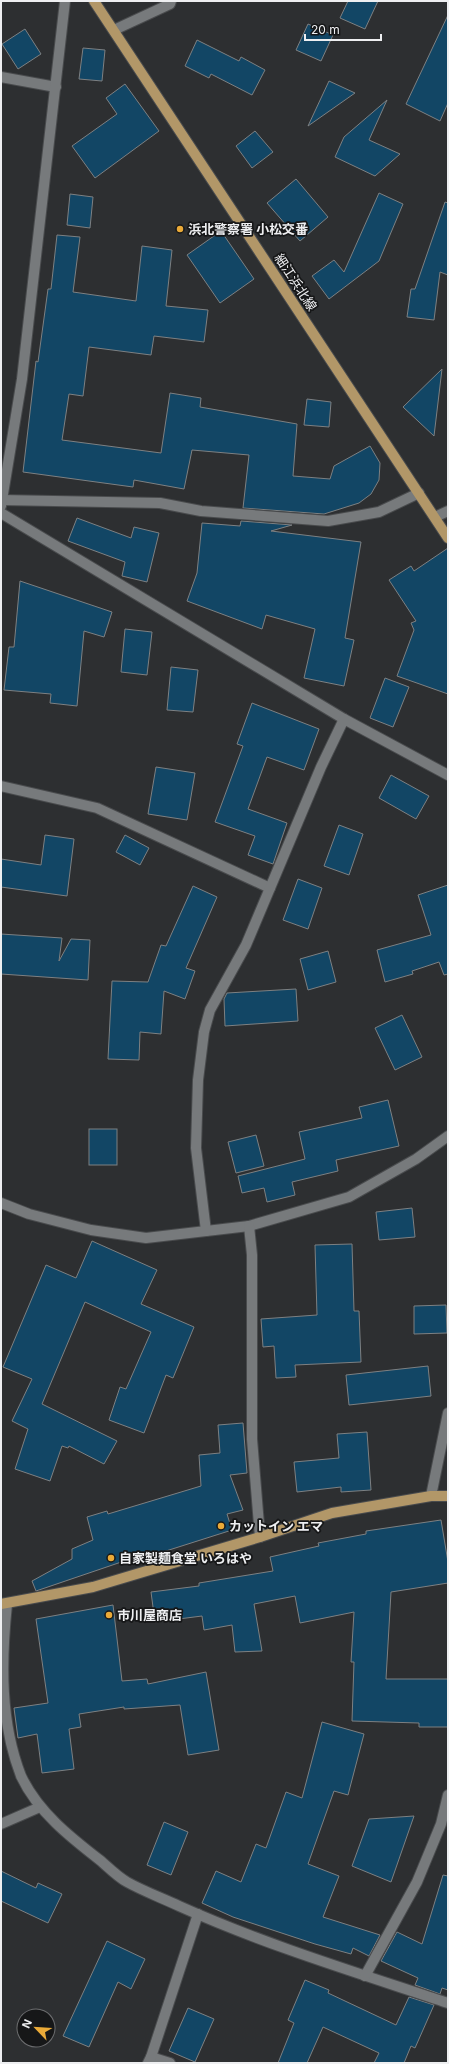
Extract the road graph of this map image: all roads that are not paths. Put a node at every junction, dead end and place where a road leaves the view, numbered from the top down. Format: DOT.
graph roads {
  1 [pos="65,1"];
  2 [pos="94,1"];
  3 [pos="171,1"];
  4 [pos="114,30"];
  5 [pos="1,76"];
  6 [pos="56,87"];
  7 [pos="419,493"];
  8 [pos="1,502"];
  9 [pos="448,511"];
  10 [pos="1,513"];
  11 [pos="435,517"];
  12 [pos="448,538"];
  13 [pos="344,719"];
  14 [pos="448,775"];
  15 [pos="1,786"];
  16 [pos="270,888"];
  17 [pos="448,1136"];
  18 [pos="1,1203"];
  19 [pos="249,1226"];
  20 [pos="206,1231"];
  21 [pos="448,1413"];
  22 [pos="431,1496"];
  23 [pos="448,1496"];
  24 [pos="260,1537"];
  25 [pos="4,1604"];
  26 [pos="448,1795"];
  27 [pos="40,1807"];
  28 [pos="1,1824"];
  29 [pos="198,1914"];
  30 [pos="365,1976"];
  31 [pos="448,2003"];
  32 [pos="150,2060"];
  33 [pos="170,2063"];
  1 -- 6 [label="street"];
  2 -- 4 [label="main road, 細江浜北線"];
  3 -- 4 [label="street"];
  4 -- 7 [label="main road, 細江浜北線"];
  5 -- 6 [label="street"];
  6 -- 8 [label="street"];
  7 -- 8 [label="street"];
  7 -- 11 [label="main road, 細江浜北線"];
  9 -- 11 [label="street"];
  10 -- 13 [label="street"];
  11 -- 12 [label="main road, 細江浜北線"];
  13 -- 14 [label="street"];
  13 -- 16 [label="street"];
  15 -- 16 [label="street"];
  16 -- 20 [label="street"];
  17 -- 19 [label="street"];
  18 -- 20 [label="street"];
  19 -- 20 [label="street"];
  19 -- 24 [label="street"];
  21 -- 22 [label="street"];
  22 -- 23 [label="main road"];
  22 -- 24 [label="main road"];
  24 -- 25 [label="main road"];
  25 -- 27 [label="street"];
  26 -- 30 [label="street"];
  27 -- 28 [label="street"];
  27 -- 29 [label="street"];
  29 -- 30 [label="street"];
  29 -- 32 [label="street"];
  30 -- 31 [label="street"];
  32 -- 33 [label="street"];
}
